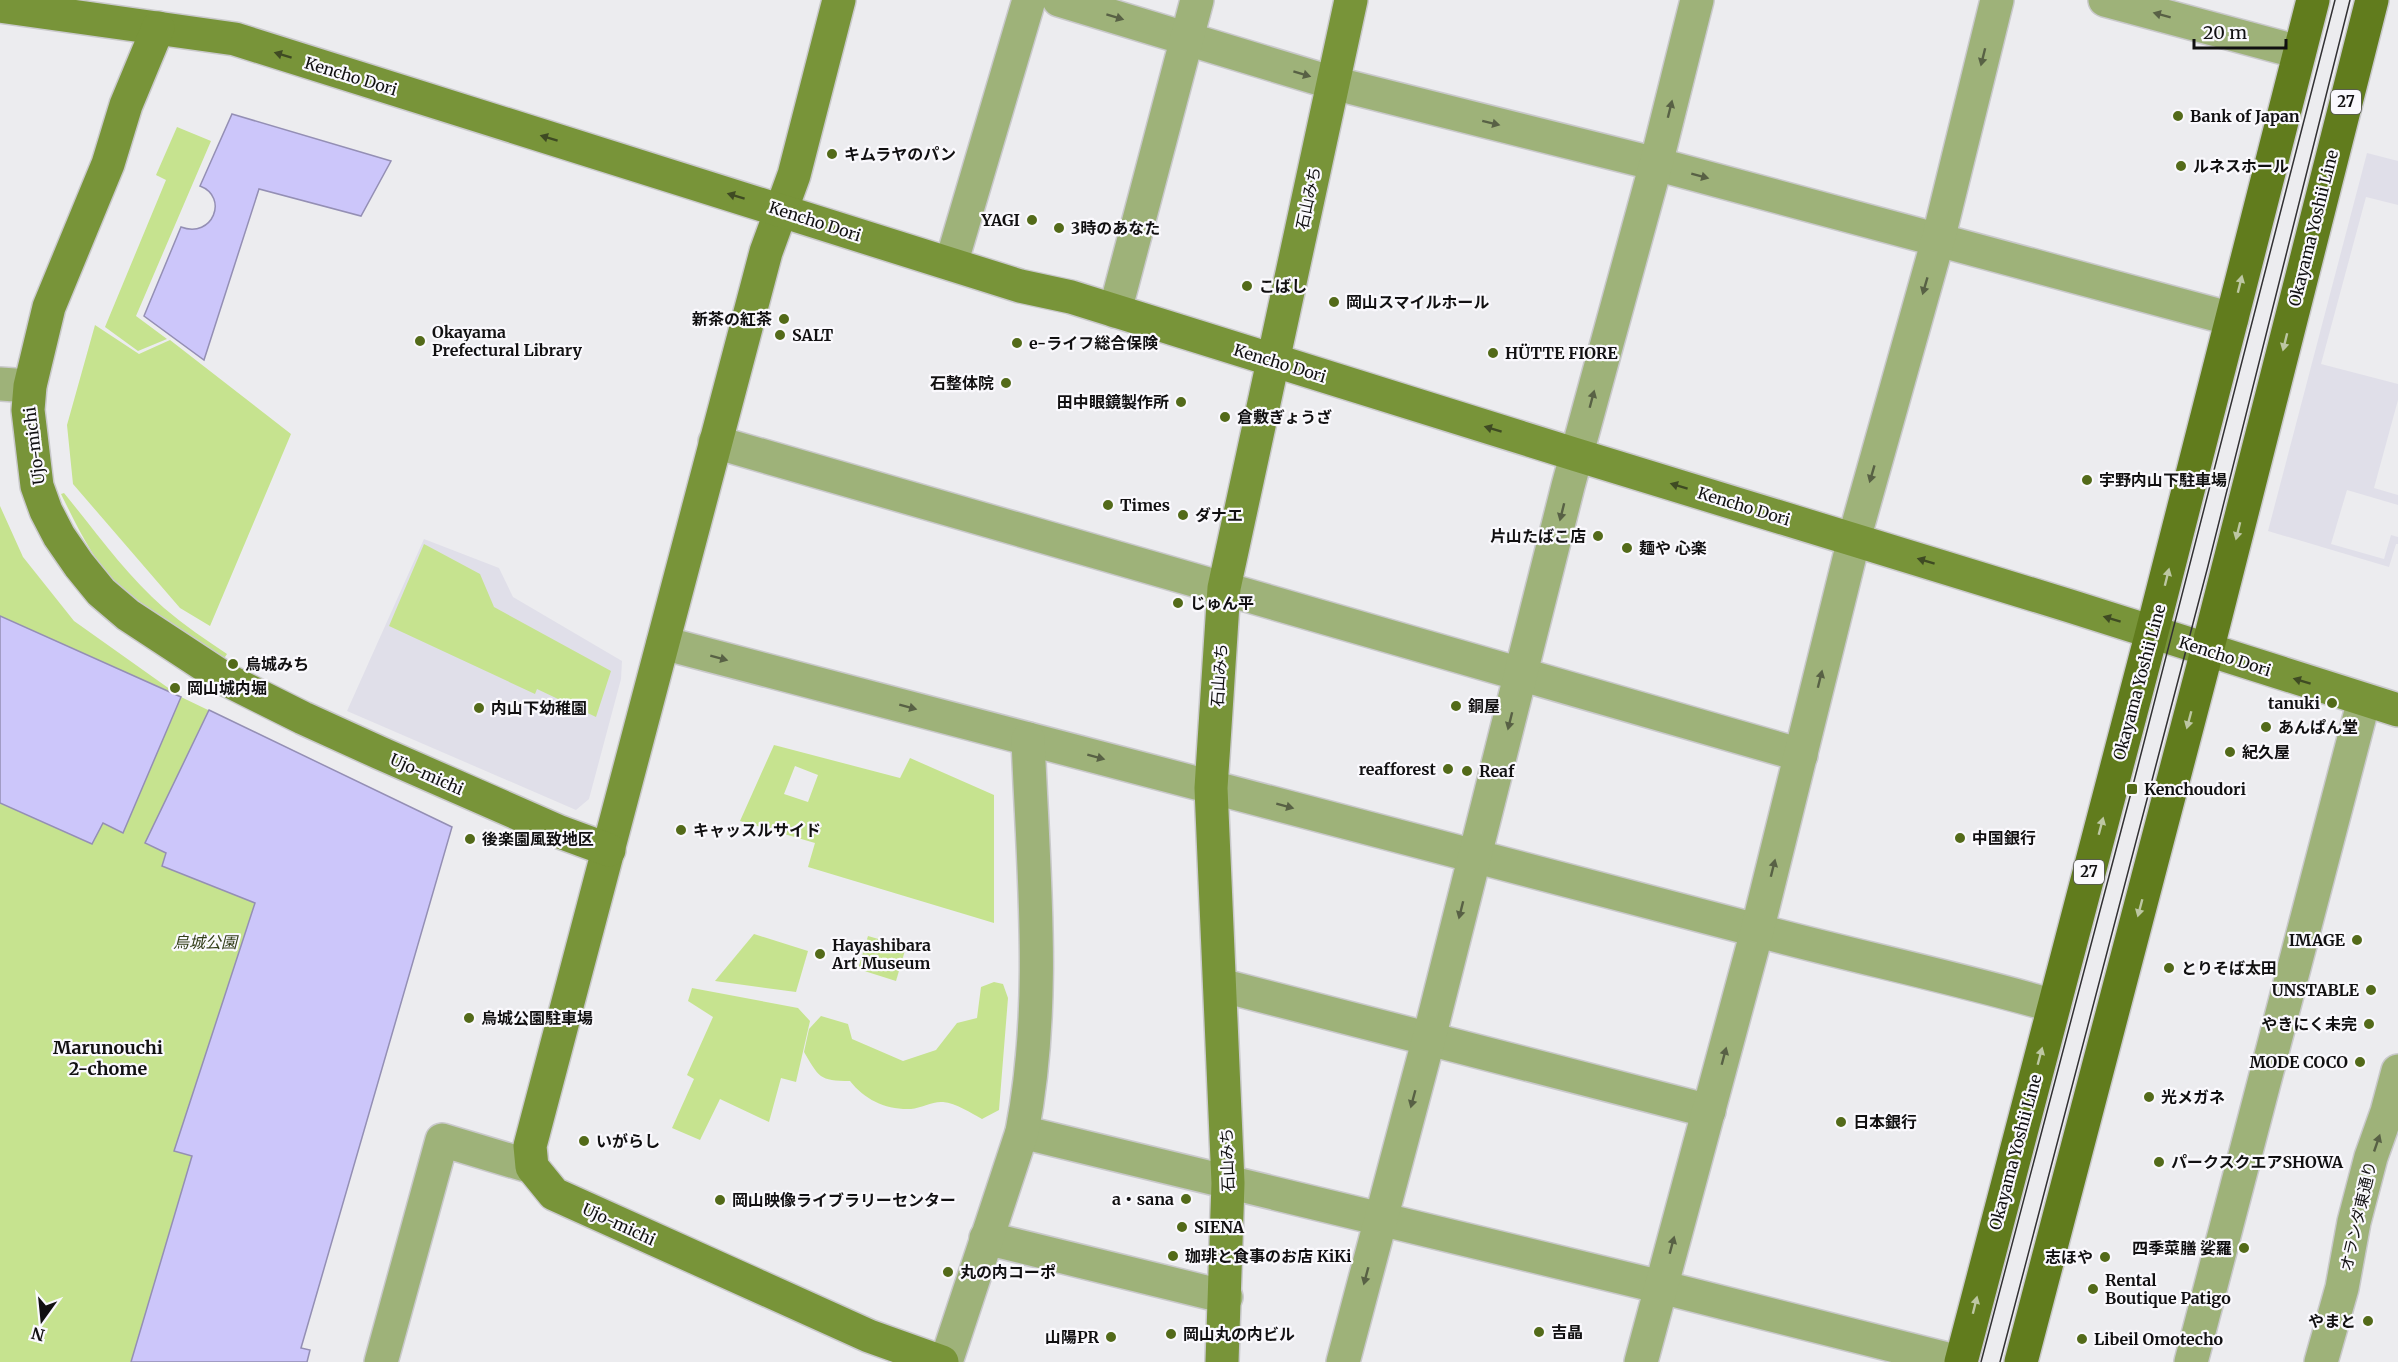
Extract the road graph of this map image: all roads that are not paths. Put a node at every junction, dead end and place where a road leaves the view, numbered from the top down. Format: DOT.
graph roads {
  1 [pos="839,0"];
  2 [pos="1029,0"];
  3 [pos="1059,0"];
  4 [pos="1197,0"];
  5 [pos="1351,0"];
  6 [pos="1697,0"];
  7 [pos="1997,0"];
  8 [pos="2105,0"];
  9 [pos="2313,0"];
  10 [pos="2372,0"];
  11 [pos="0,6"];
  12 [pos="158,28"];
  13 [pos="1187,39"];
  14 [pos="2299,52"];
  15 [pos="1333,83"];
  16 [pos="1656,164"];
  17 [pos="782,210"];
  18 [pos="1938,240"];
  19 [pos="951,264"];
  20 [pos="1115,311"];
  21 [pos="2232,319"];
  22 [pos="1274,361"];
  23 [pos="15,385"];
  24 [pos="715,442"];
  25 [pos="1577,455"];
  26 [pos="1854,539"];
  27 [pos="1224,588"];
  28 [pos="2152,632"];
  29 [pos="663,643"];
  30 [pos="2207,651"];
  31 [pos="1521,676"];
  32 [pos="2364,700"];
  33 [pos="2398,710"];
  34 [pos="1028,739"];
  35 [pos="1801,756"];
  36 [pos="1211,788"];
  37 [pos="609,850"];
  38 [pos="1475,855"];
  39 [pos="1757,931"];
  40 [pos="1220,985"];
  41 [pos="2054,1006"];
  42 [pos="1429,1038"];
  43 [pos="2398,1071"];
  44 [pos="1709,1112"];
  45 [pos="1022,1132"];
  46 [pos="532,1167"];
  47 [pos="1228,1183"];
  48 [pos="1381,1219"];
  49 [pos="986,1238"];
  50 [pos="1661,1287"];
  51 [pos="1226,1297"];
  52 [pos="381,1362"];
  53 [pos="944,1362"];
  54 [pos="1222,1362"];
  55 [pos="1343,1362"];
  56 [pos="1641,1362"];
  57 [pos="1960,1362"];
  58 [pos="2021,1362"];
  59 [pos="2191,1362"];
  60 [pos="2321,1362"];
  1 -- 17 [label="street"];
  2 -- 19 [label="street"];
  3 -- 13 [label="street, one-way"];
  4 -- 13 [label="street"];
  5 -- 15 [label="street, 石山みち"];
  16 -- 6 [label="street, one-way"];
  7 -- 18 [label="street, one-way"];
  14 -- 8 [label="street, one-way"];
  9 -- 14 [label="main road, Okayama Yoshii Line / 27"];
  10 -- 30 [label="main road, Okayama Yoshii Line / 27, one-way"];
  11 -- 12 [label="street, Kencho Dori"];
  17 -- 12 [label="street, Kencho Dori, one-way"];
  12 -- 23 [label="street, Ujo-michi"];
  13 -- 15 [label="street, one-way"];
  13 -- 20 [label="street"];
  21 -- 14 [label="main road, Okayama Yoshii Line / 27, one-way"];
  15 -- 16 [label="street, one-way"];
  15 -- 22 [label="street, 石山みち"];
  16 -- 18 [label="street, one-way"];
  25 -- 16 [label="street, one-way"];
  17 -- 19 [label="street, Kencho Dori"];
  17 -- 24 [label="street"];
  18 -- 21 [label="street"];
  18 -- 26 [label="street, one-way"];
  19 -- 20 [label="street, Kencho Dori"];
  20 -- 22 [label="street, Kencho Dori"];
  28 -- 21 [label="main road, Okayama Yoshii Line / 27, one-way"];
  25 -- 22 [label="street, Kencho Dori, one-way"];
  22 -- 27 [label="street, 石山みち"];
  23 -- 37 [label="street, Ujo-michi"];
  24 -- 27 [label="street"];
  24 -- 29 [label="street"];
  26 -- 25 [label="street, Kencho Dori, one-way"];
  25 -- 31 [label="street, one-way"];
  28 -- 26 [label="street, Kencho Dori, one-way"];
  35 -- 26 [label="street, one-way"];
  27 -- 31 [label="street"];
  27 -- 36 [label="street, 石山みち"];
  28 -- 30 [label="street, Kencho Dori"];
  41 -- 28 [label="main road, Okayama Yoshii Line / 27, one-way"];
  29 -- 34 [label="street, one-way"];
  29 -- 37 [label="street"];
  32 -- 30 [label="street, Kencho Dori, one-way"];
  30 -- 58 [label="main road, Okayama Yoshii Line / 27, one-way"];
  31 -- 35 [label="street"];
  31 -- 38 [label="street, one-way"];
  32 -- 33 [label="street, Kencho Dori"];
  32 -- 59 [label="street"];
  34 -- 36 [label="street, one-way"];
  34 -- 45 [label="street"];
  39 -- 35 [label="street, one-way"];
  36 -- 38 [label="street, one-way"];
  36 -- 40 [label="street, 石山みち"];
  37 -- 46 [label="street"];
  38 -- 39 [label="street"];
  38 -- 42 [label="street, one-way"];
  39 -- 41 [label="street"];
  44 -- 39 [label="street, one-way"];
  40 -- 42 [label="street"];
  40 -- 47 [label="street, 石山みち"];
  57 -- 41 [label="main road, Okayama Yoshii Line / 27, one-way"];
  42 -- 44 [label="street"];
  42 -- 48 [label="street, one-way"];
  60 -- 43 [label="street, オランダ東通り, one-way"];
  50 -- 44 [label="street, one-way"];
  45 -- 47 [label="street"];
  45 -- 49 [label="street"];
  46 -- 52 [label="street"];
  46 -- 53 [label="street, Ujo-michi"];
  47 -- 48 [label="street"];
  47 -- 51 [label="street, 石山みち"];
  48 -- 50 [label="street"];
  48 -- 55 [label="street, one-way"];
  49 -- 51 [label="street"];
  49 -- 53 [label="street"];
  50 -- 56 [label="street"];
  50 -- 57 [label="street"];
  51 -- 54 [label="street, 石山みち"];
}
